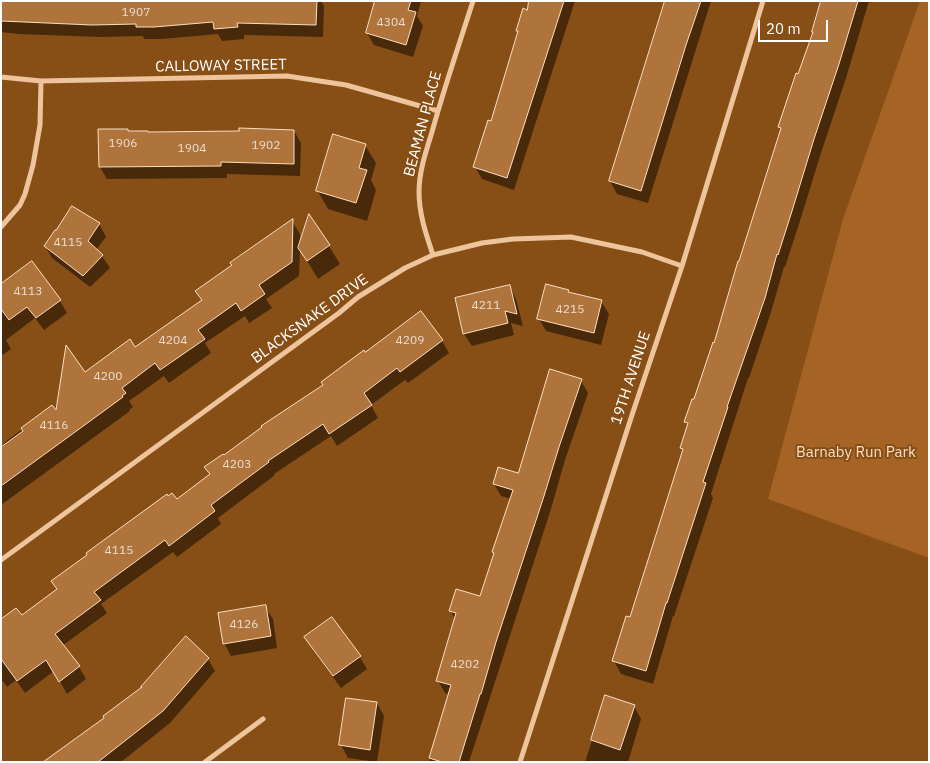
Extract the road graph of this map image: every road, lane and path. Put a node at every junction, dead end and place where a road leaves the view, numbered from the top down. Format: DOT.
graph roads {
  1 [pos="473,1"];
  2 [pos="763,1"];
  3 [pos="1,77"];
  4 [pos="41,81"];
  5 [pos="438,111"];
  6 [pos="1,227"];
  7 [pos="433,255"];
  8 [pos="682,266"];
  9 [pos="1,560"];
  10 [pos="263,719"];
  11 [pos="205,762"];
  12 [pos="520,762"];
  1 -- 5 [label="street, BEAMAN PLACE"];
  2 -- 8 [label="street, 19TH AVENUE"];
  3 -- 4 [label="street, CALLOWAY STREET"];
  4 -- 5 [label="street, CALLOWAY STREET"];
  4 -- 6 [label="street"];
  5 -- 7 [label="street, BEAMAN PLACE"];
  7 -- 8 [label="street, BLACKSNAKE DRIVE"];
  7 -- 9 [label="street, BLACKSNAKE DRIVE"];
  8 -- 12 [label="street, 19TH AVENUE"];
  10 -- 11 [label="street"];
}
